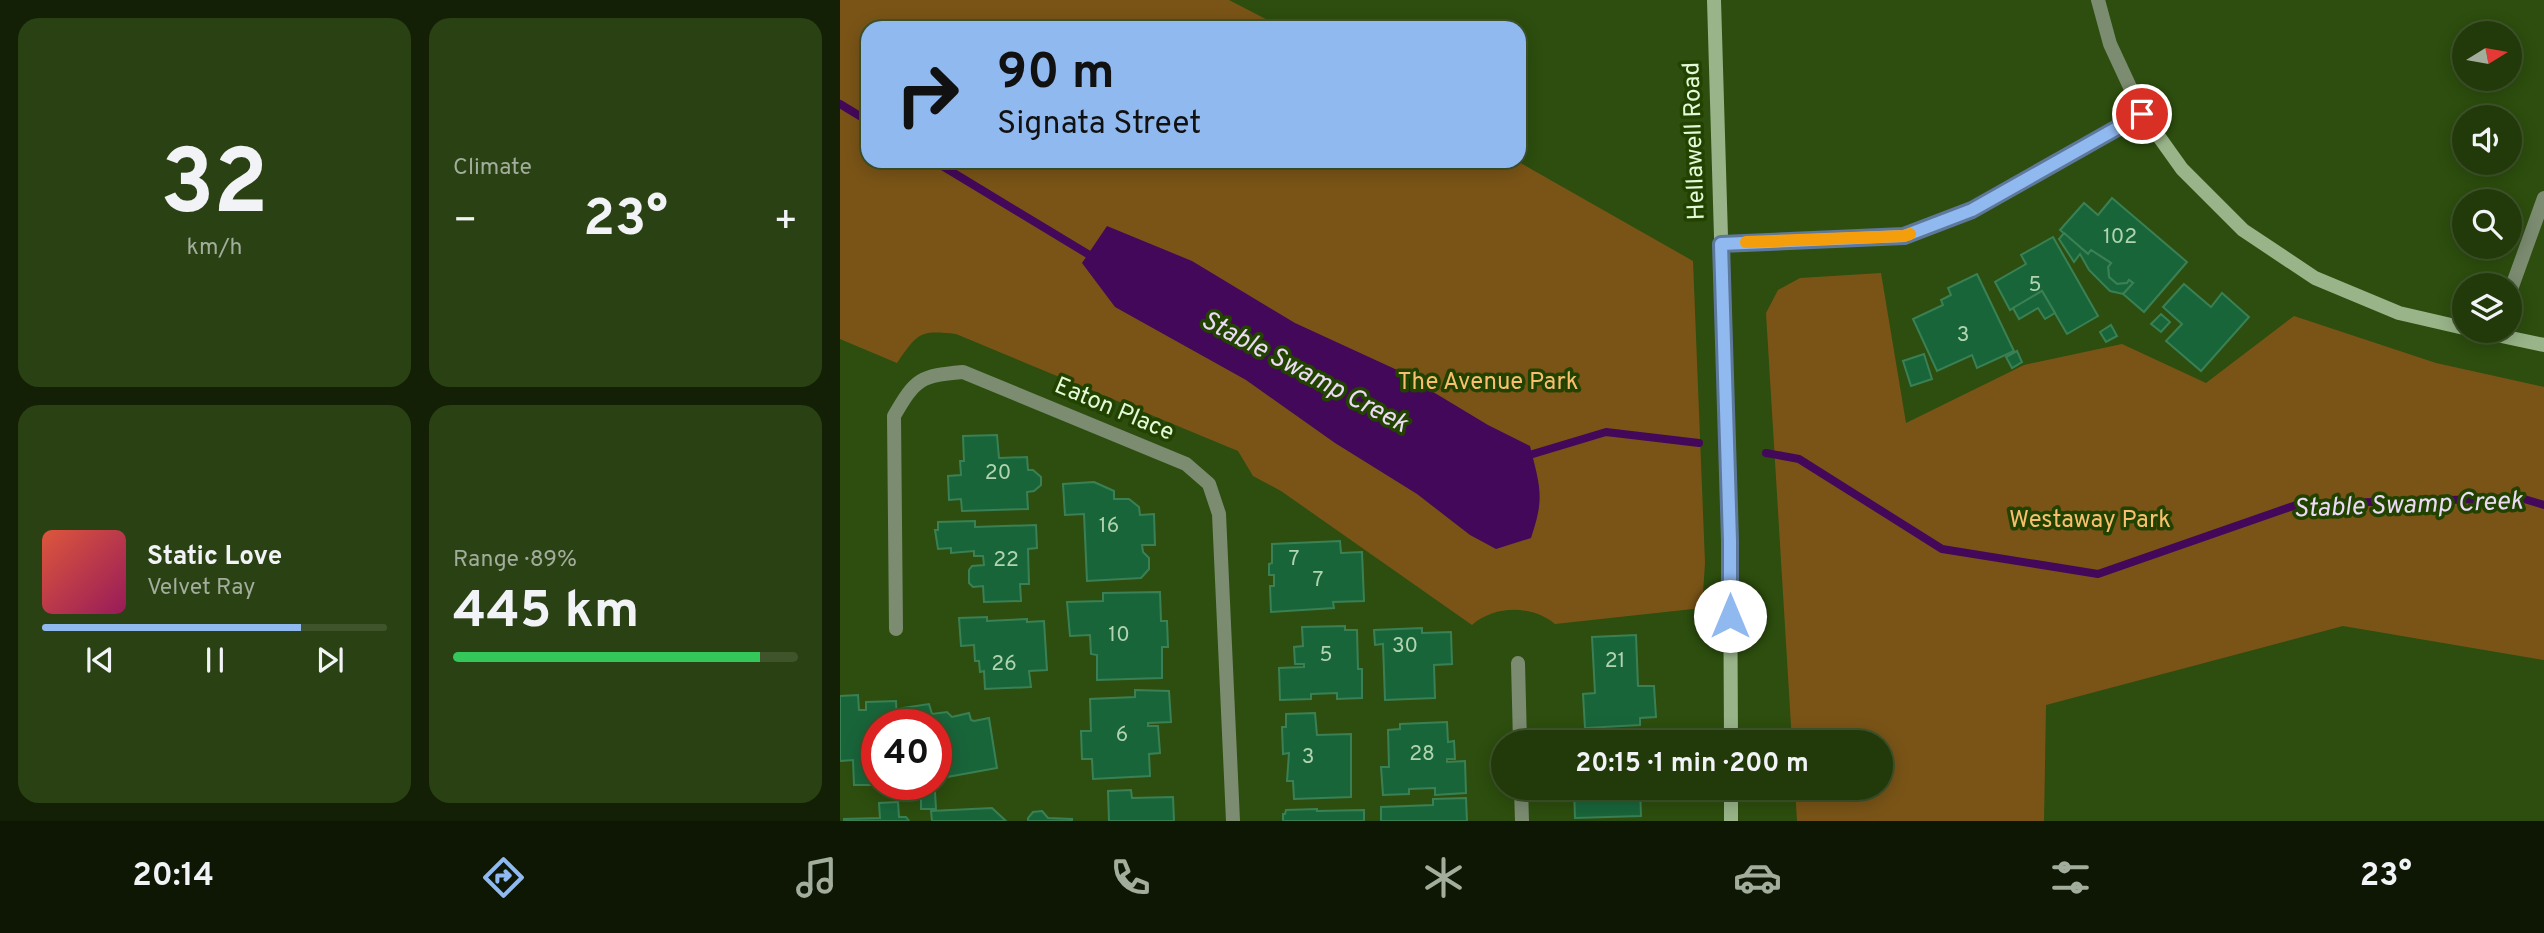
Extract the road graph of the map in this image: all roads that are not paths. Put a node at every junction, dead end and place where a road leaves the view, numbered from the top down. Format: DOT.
graph roads {
  1 [pos="1713,0"];
  2 [pos="2098,0"];
  3 [pos="2142,114"];
  4 [pos="2544,198"];
  5 [pos="1721,244"];
  6 [pos="2517,273"];
  7 [pos="2452,325"];
  8 [pos="2522,339"];
  9 [pos="2544,345"];
  10 [pos="897,629"];
  11 [pos="1518,663"];
  12 [pos="1520,730"];
  13 [pos="1731,730"];
  14 [pos="1521,800"];
  15 [pos="1731,800"];
  16 [pos="1233,821"];
  17 [pos="1522,821"];
  18 [pos="1731,821"];
  1 -- 5 [label="street, Hellawell Road"];
  2 -- 3 [label="street"];
  3 -- 5 [label="street"];
  3 -- 7 [label="street"];
  4 -- 6 [label="street"];
  5 -- 13 [label="street, Hellawell Road"];
  8 -- 9 [label="street"];
  10 -- 16 [label="street, Eaton Place"];
  11 -- 12 [label="street"];
  14 -- 17 [label="street"];
  15 -- 18 [label="street"];
}
